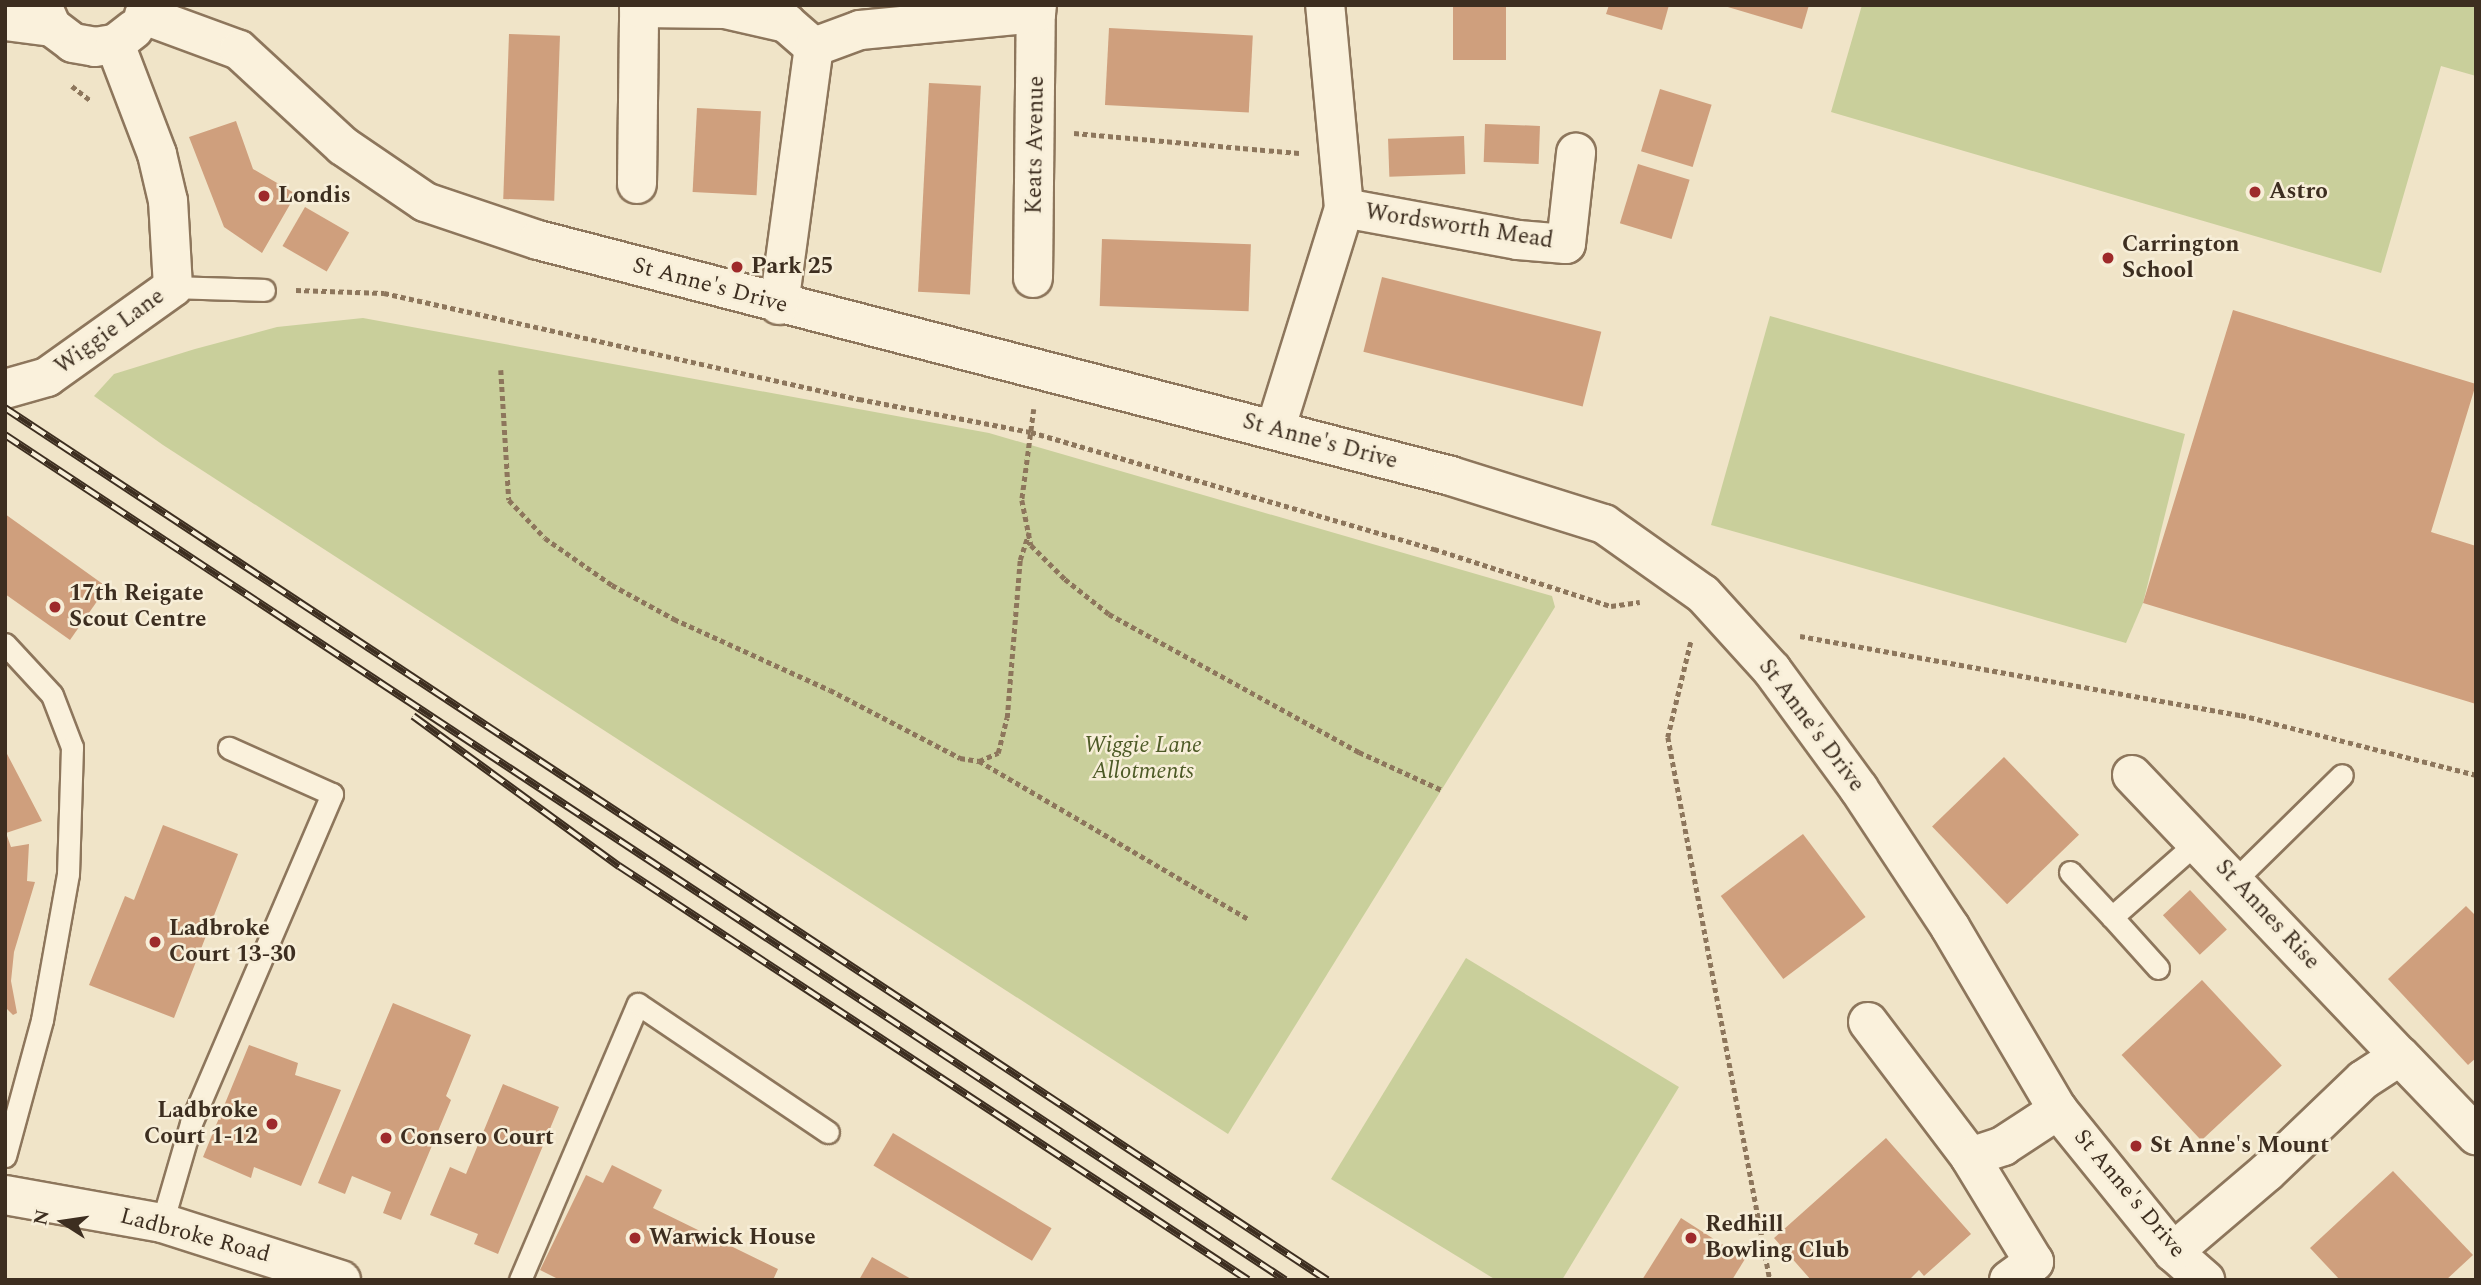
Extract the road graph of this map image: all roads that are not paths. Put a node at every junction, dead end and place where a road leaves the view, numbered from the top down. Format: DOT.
graph roads {
  1 [pos="1325,5"];
  2 [pos="1037,9"];
  3 [pos="145,10"];
  4 [pos="47,16"];
  5 [pos="5,21"];
  6 [pos="115,44"];
  7 [pos="814,47"];
  8 [pos="1576,153"];
  9 [pos="637,184"];
  10 [pos="1344,208"];
  11 [pos="1033,278"];
  12 [pos="173,287"];
  13 [pos="264,290"];
  14 [pos="779,305"];
  15 [pos="5,389"];
  16 [pos="1275,430"];
  17 [pos="5,644"];
  18 [pos="229,748"];
  19 [pos="2132,775"];
  20 [pos="2342,775"];
  21 [pos="2197,842"];
  22 [pos="2070,872"];
  23 [pos="2234,881"];
  24 [pos="2112,917"];
  25 [pos="2158,968"];
  26 [pos="1868,1021"];
  27 [pos="2400,1056"];
  28 [pos="2058,1110"];
  29 [pos="828,1132"];
  30 [pos="2476,1135"];
  31 [pos="5,1156"];
  32 [pos="1970,1157"];
  33 [pos="5,1195"];
  34 [pos="162,1223"];
  35 [pos="2173,1252"];
  36 [pos="341,1280"];
  37 [pos="520,1280"];
  38 [pos="2009,1280"];
  39 [pos="2205,1280"];
  1 -- 10 [label="street, Wordsworth Mead"];
  2 -- 7 [label="street, Keats Avenue"];
  2 -- 11 [label="street, Keats Avenue"];
  3 -- 6 [label="street"];
  3 -- 14 [label="street, St Anne's Drive"];
  4 -- 5 [label="street"];
  4 -- 6 [label="street"];
  6 -- 12 [label="street, Wiggie Lane"];
  7 -- 9 [label="street"];
  7 -- 14 [label="street"];
  8 -- 10 [label="street, Wordsworth Mead"];
  10 -- 16 [label="street, Wordsworth Mead"];
  12 -- 13 [label="lane"];
  12 -- 15 [label="street, Wiggie Lane"];
  14 -- 16 [label="street, St Anne's Drive"];
  16 -- 28 [label="street, St Anne's Drive"];
  17 -- 31 [label="lane"];
  18 -- 34 [label="lane"];
  19 -- 21 [label="street, St Annes Rise"];
  20 -- 23 [label="lane"];
  21 -- 23 [label="street, St Annes Rise"];
  21 -- 24 [label="lane"];
  22 -- 24 [label="lane"];
  23 -- 27 [label="street, St Annes Rise"];
  24 -- 25 [label="lane"];
  26 -- 32 [label="street"];
  27 -- 30 [label="street, St Annes Rise"];
  27 -- 35 [label="street"];
  28 -- 32 [label="street"];
  28 -- 35 [label="street, St Anne's Drive"];
  29 -- 37 [label="lane"];
  32 -- 38 [label="street"];
  33 -- 34 [label="street, Ladbroke Road"];
  34 -- 36 [label="street, Ladbroke Road"];
  35 -- 39 [label="street, St Anne's Drive"];
}
